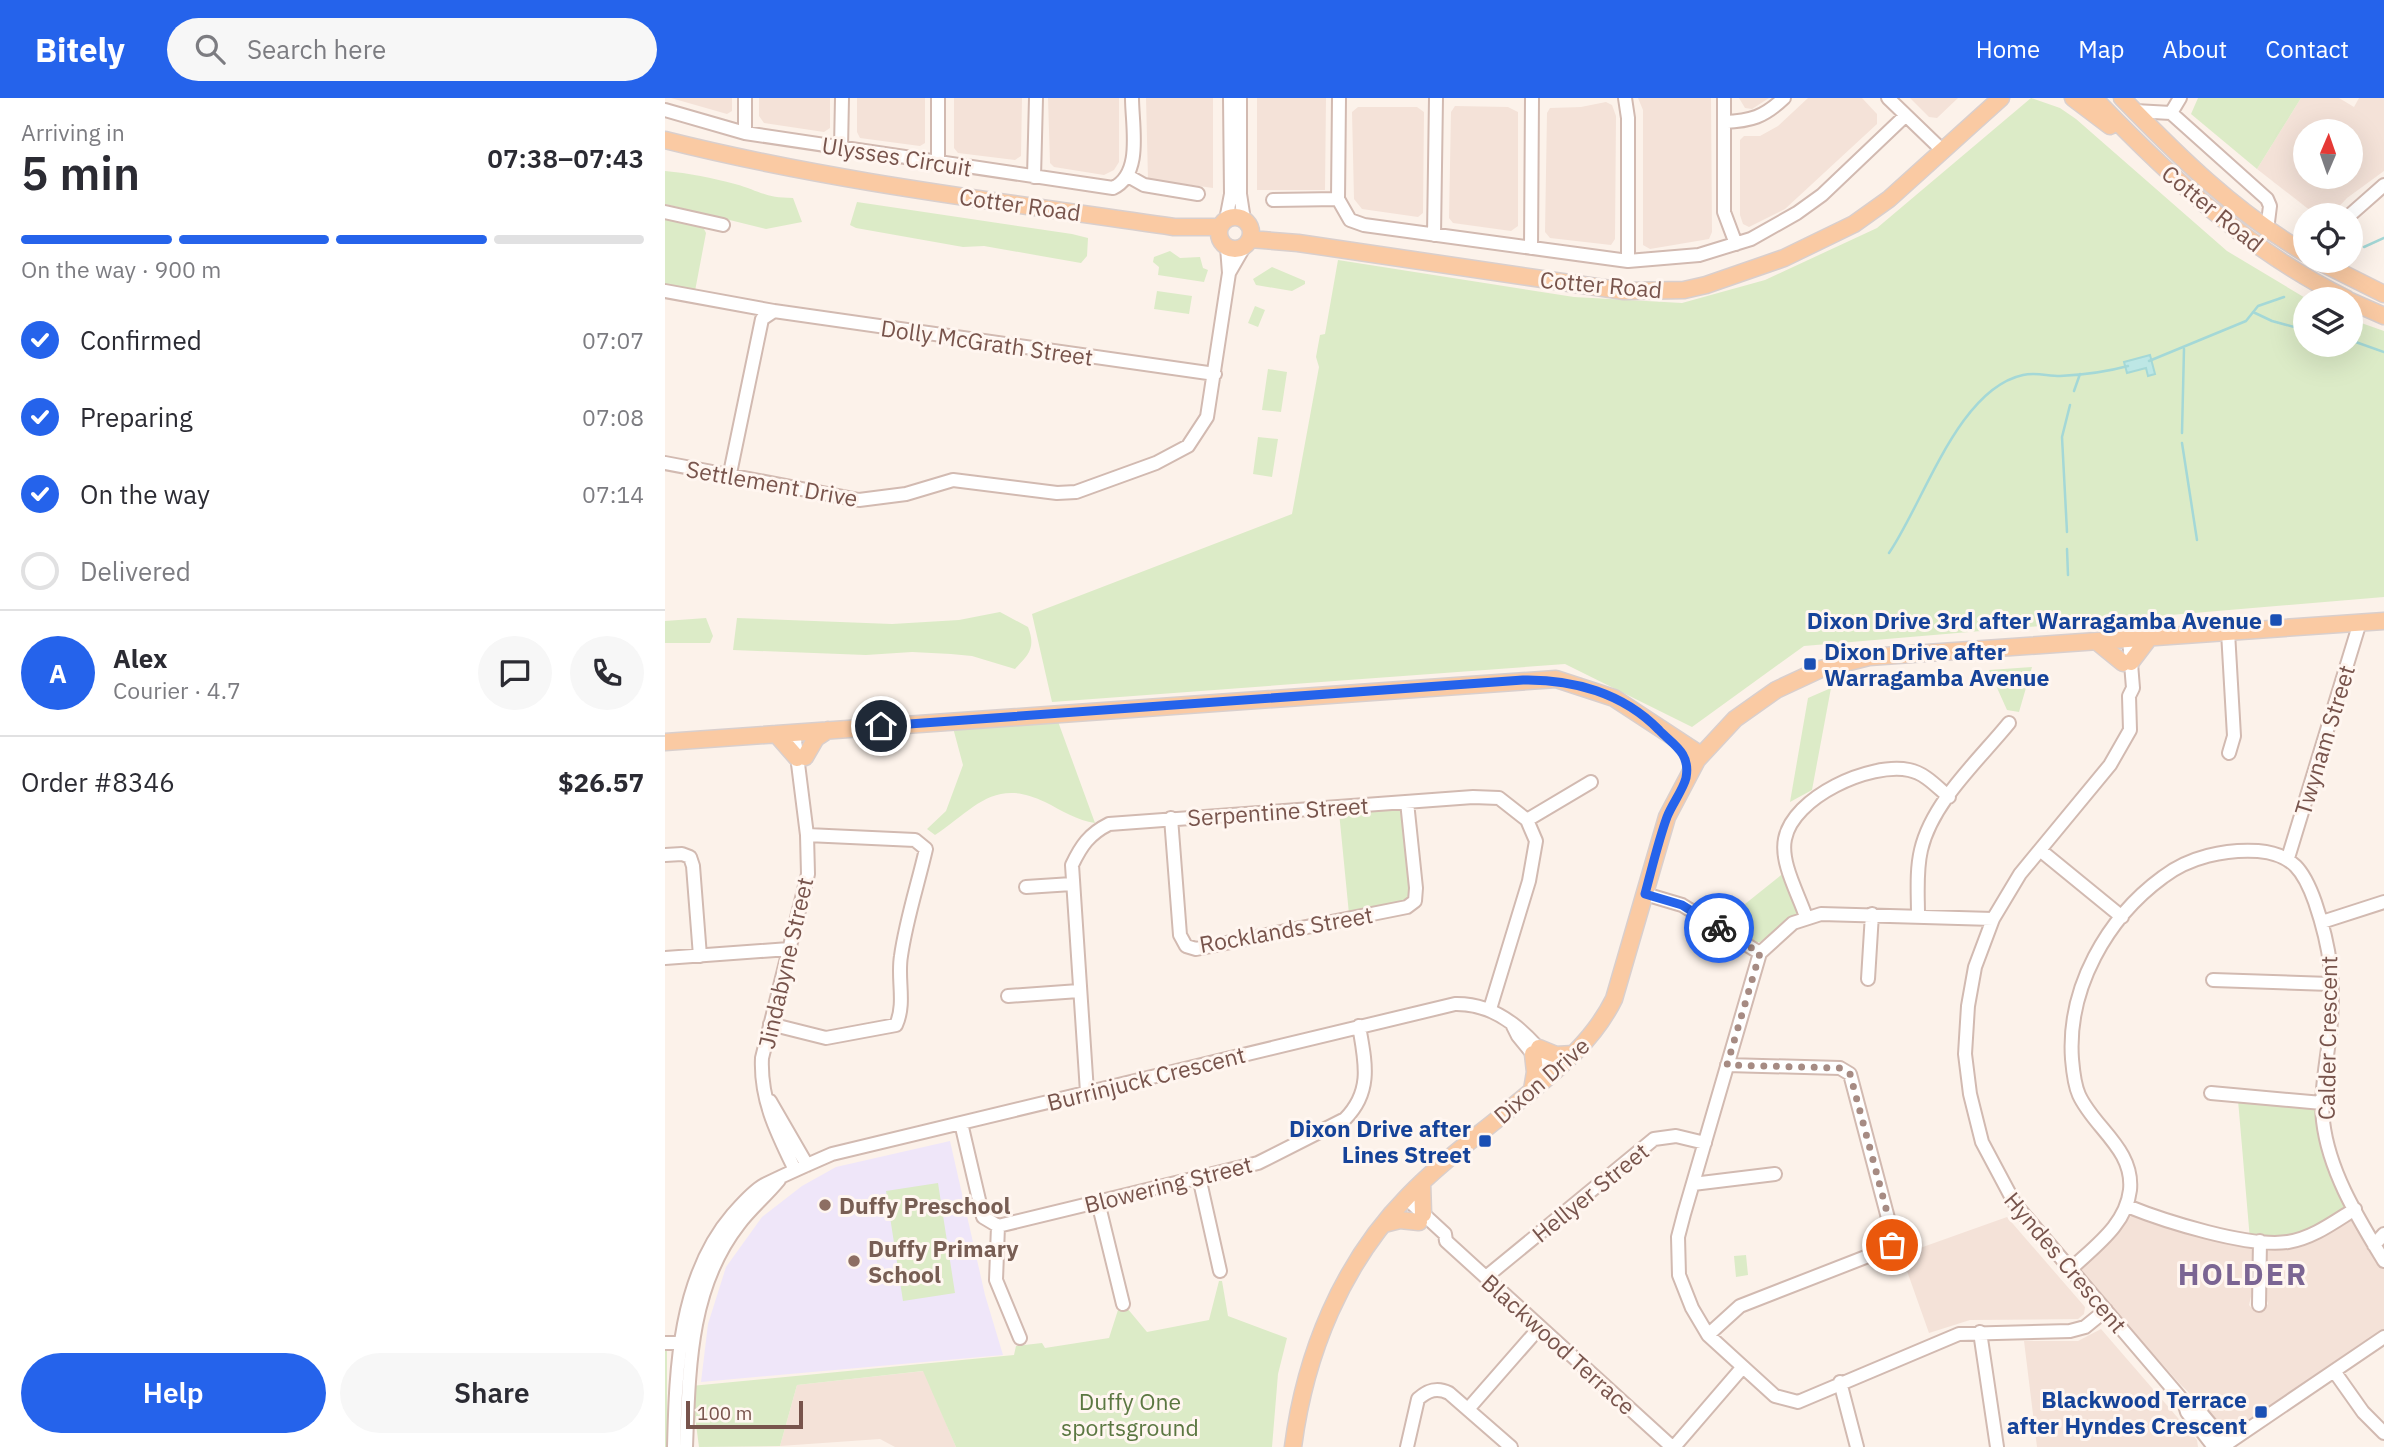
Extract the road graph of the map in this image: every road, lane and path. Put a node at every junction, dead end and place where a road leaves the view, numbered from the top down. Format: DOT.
graph roads {
  1 [pos="745,98"];
  2 [pos="842,98"];
  3 [pos="938,98"];
  4 [pos="1035,98"];
  5 [pos="1132,98"];
  6 [pos="1230,98"];
  7 [pos="1240,98"];
  8 [pos="1339,98"];
  9 [pos="1436,98"];
  10 [pos="1532,98"];
  11 [pos="1625,98"];
  12 [pos="1724,98"];
  13 [pos="1784,98"];
  14 [pos="1888,98"];
  15 [pos="1995,98"];
  16 [pos="2001,98"];
  17 [pos="2073,98"];
  18 [pos="2094,98"];
  19 [pos="2122,98"];
  20 [pos="2180,98"];
  21 [pos="665,110"];
  22 [pos="2135,111"];
  23 [pos="2171,113"];
  24 [pos="1905,116"];
  25 [pos="1980,116"];
  26 [pos="1724,122"];
  27 [pos="745,133"];
  28 [pos="665,140"];
  29 [pos="841,148"];
  30 [pos="665,149"];
  31 [pos="1940,154"];
  32 [pos="938,162"];
  33 [pos="1128,176"];
  34 [pos="1034,177"];
  35 [pos="866,182"];
  36 [pos="2384,185"];
  37 [pos="1198,194"];
  38 [pos="1338,199"];
  39 [pos="1273,200"];
  40 [pos="2363,204"];
  41 [pos="665,212"];
  42 [pos="723,225"];
  43 [pos="2267,230"];
  44 [pos="1247,233"];
  45 [pos="1223,234"];
  46 [pos="1434,235"];
  47 [pos="2242,236"];
  48 [pos="1736,244"];
  49 [pos="2293,246"];
  50 [pos="1531,248"];
  51 [pos="1628,261"];
  52 [pos="1229,273"];
  53 [pos="2341,273"];
  54 [pos="2327,287"];
  55 [pos="665,291"];
  56 [pos="2384,295"];
  57 [pos="2363,306"];
  58 [pos="773,311"];
  59 [pos="2384,316"];
  60 [pos="1215,374"];
  61 [pos="665,463"];
  62 [pos="729,478"];
  63 [pos="2384,621"];
  64 [pos="2360,622"];
  65 [pos="2228,632"];
  66 [pos="2150,637"];
  67 [pos="2125,639"];
  68 [pos="2096,641"];
  69 [pos="2127,662"];
  70 [pos="2010,723"];
  71 [pos="828,730"];
  72 [pos="799,732"];
  73 [pos="776,734"];
  74 [pos="665,742"];
  75 [pos="1713,742"];
  76 [pos="1681,744"];
  77 [pos="2229,752"];
  78 [pos="801,757"];
  79 [pos="1699,758"];
  80 [pos="1686,778"];
  81 [pos="1591,782"];
  82 [pos="1949,797"];
  83 [pos="1407,802"];
  84 [pos="1171,818"];
  85 [pos="1527,820"];
  86 [pos="807,835"];
  87 [pos="2041,850"];
  88 [pos="665,855"];
  89 [pos="2288,858"];
  90 [pos="1072,884"];
  91 [pos="1026,887"];
  92 [pos="1645,894"];
  93 [pos="2384,902"];
  94 [pos="1872,914"];
  95 [pos="1918,915"];
  96 [pos="1806,917"];
  97 [pos="2122,917"];
  98 [pos="1993,919"];
  99 [pos="2322,922"];
  100 [pos="789,949"];
  101 [pos="1760,953"];
  102 [pos="700,956"];
  103 [pos="665,958"];
  104 [pos="1868,979"];
  105 [pos="2213,980"];
  106 [pos="2330,984"];
  107 [pos="1079,991"];
  108 [pos="1008,996"];
  109 [pos="1490,1009"];
  110 [pos="770,1024"];
  111 [pos="1359,1026"];
  112 [pos="1536,1051"];
  113 [pos="1574,1054"];
  114 [pos="1727,1065"];
  115 [pos="1553,1072"];
  116 [pos="1532,1090"];
  117 [pos="1087,1092"];
  118 [pos="2211,1093"];
  119 [pos="2322,1103"];
  120 [pos="961,1123"];
  121 [pos="1705,1143"];
  122 [pos="801,1167"];
  123 [pos="1775,1174"];
  124 [pos="1199,1177"];
  125 [pos="1422,1182"];
  126 [pos="1693,1184"];
  127 [pos="1403,1201"];
  128 [pos="1098,1202"];
  129 [pos="2127,1206"];
  130 [pos="2355,1209"];
  131 [pos="1421,1218"];
  132 [pos="1384,1224"];
  133 [pos="998,1226"];
  134 [pos="2384,1234"];
  135 [pos="2260,1241"];
  136 [pos="2375,1245"];
  137 [pos="2384,1261"];
  138 [pos="2071,1269"];
  139 [pos="1220,1271"];
  140 [pos="1486,1277"];
  141 [pos="1123,1304"];
  142 [pos="2259,1305"];
  143 [pos="2106,1310"];
  144 [pos="1540,1327"];
  145 [pos="1980,1332"];
  146 [pos="1708,1335"];
  147 [pos="1020,1338"];
  148 [pos="2384,1338"];
  149 [pos="665,1343"];
  150 [pos="687,1343"];
  151 [pos="1742,1368"];
  152 [pos="2334,1371"];
  153 [pos="1840,1382"];
  154 [pos="1469,1408"];
  155 [pos="2384,1433"];
  156 [pos="2221,1446"];
  157 [pos="674,1447"];
  158 [pos="686,1447"];
  159 [pos="1293,1447"];
  160 [pos="1407,1447"];
  161 [pos="1511,1447"];
  162 [pos="1673,1447"];
  163 [pos="1857,1447"];
  164 [pos="1997,1447"];
  1 -- 27 [label="street"];
  2 -- 29 [label="street"];
  3 -- 32 [label="street"];
  4 -- 34 [label="street"];
  5 -- 33 [label="street"];
  6 -- 45 [label="street, Settlement Drive"];
  7 -- 44 [label="street"];
  8 -- 38 [label="street"];
  9 -- 46 [label="street"];
  10 -- 50 [label="street"];
  11 -- 51 [label="street"];
  12 -- 26 [label="street"];
  13 -- 26 [label="street"];
  14 -- 24 [label="street"];
  15 -- 25 [label="main road, Cotter Road"];
  16 -- 25 [label="main road, Cotter Road"];
  17 -- 47 [label="main road"];
  18 -- 47 [label="main road, Cotter Road"];
  19 -- 22 [label="main road, Cotter Road"];
  20 -- 23 [label="street"];
  21 -- 27 [label="street, Ulysses Circuit"];
  22 -- 23 [label="street"];
  22 -- 43 [label="main road, Cotter Road"];
  23 -- 43 [label="street"];
  24 -- 31 [label="street"];
  24 -- 48 [label="street"];
  25 -- 31 [label="main road, Cotter Road"];
  26 -- 48 [label="street"];
  27 -- 29 [label="street, Ulysses Circuit"];
  28 -- 35 [label="main road, Cotter Road"];
  29 -- 32 [label="street, Ulysses Circuit"];
  30 -- 35 [label="main road, Cotter Road"];
  31 -- 44 [label="main road, Cotter Road"];
  32 -- 34 [label="street, Ulysses Circuit"];
  33 -- 34 [label="street, Ulysses Circuit"];
  33 -- 37 [label="street"];
  35 -- 45 [label="main road, Cotter Road"];
  36 -- 40 [label="street"];
  38 -- 39 [label="street"];
  38 -- 46 [label="street"];
  41 -- 42 [label="street"];
  43 -- 49 [label="main road, Cotter Road"];
  44 -- 45 [label="main road"];
  44 -- 45 [label="main road"];
  44 -- 52 [label="street, Settlement Drive"];
  45 -- 52 [label="street, Settlement Drive"];
  46 -- 50 [label="street"];
  47 -- 54 [label="main road, Cotter Road"];
  48 -- 51 [label="street"];
  50 -- 51 [label="street"];
  52 -- 60 [label="street, Settlement Drive"];
  53 -- 56 [label="main road"];
  55 -- 58 [label="street, Dolly McGrath Street"];
  57 -- 59 [label="main road, Cotter Road"];
  58 -- 60 [label="street, Dolly McGrath Street"];
  58 -- 62 [label="street"];
  60 -- 62 [label="street, Settlement Drive"];
  61 -- 62 [label="street, Settlement Drive"];
  63 -- 64 [label="main road, Dixon Drive"];
  64 -- 65 [label="main road, Dixon Drive"];
  64 -- 89 [label="street, Twynam Street"];
  65 -- 66 [label="main road, Dixon Drive"];
  65 -- 77 [label="street"];
  66 -- 67 [label="main road, Dixon Drive"];
  66 -- 69 [label="main road"];
  67 -- 68 [label="main road, Dixon Drive"];
  67 -- 69 [label="street, Hyndes Crescent"];
  68 -- 69 [label="main road"];
  68 -- 75 [label="main road, Dixon Drive"];
  69 -- 87 [label="street, Hyndes Crescent"];
  70 -- 82 [label="street"];
  71 -- 72 [label="main road"];
  71 -- 76 [label="main road"];
  71 -- 78 [label="main road"];
  72 -- 73 [label="main road"];
  72 -- 78 [label="street, Jindabyne Street"];
  73 -- 74 [label="main road"];
  73 -- 78 [label="main road"];
  75 -- 76 [label="main road"];
  75 -- 79 [label="main road, Dixon Drive"];
  76 -- 79 [label="main road"];
  76 -- 80 [label="main road"];
  78 -- 86 [label="street, Jindabyne Street"];
  79 -- 80 [label="main road, Dixon Drive"];
  80 -- 92 [label="main road, Dixon Drive"];
  81 -- 85 [label="street"];
  82 -- 95 [label="street"];
  82 -- 96 [label="street"];
  83 -- 84 [label="street, Serpentine Street"];
  83 -- 84 [label="street, Rocklands Street"];
  83 -- 85 [label="street, Serpentine Street"];
  84 -- 90 [label="street, Serpentine Street"];
  85 -- 109 [label="street"];
  86 -- 100 [label="street, Jindabyne Street"];
  86 -- 110 [label="street"];
  87 -- 97 [label="street"];
  87 -- 98 [label="street, Hyndes Crescent"];
  88 -- 102 [label="street"];
  89 -- 97 [label="street"];
  89 -- 99 [label="street, Calder Crescent"];
  90 -- 91 [label="street"];
  90 -- 107 [label="street, Serpentine Street"];
  92 -- 101 [label="street"];
  92 -- 113 [label="main road, Dixon Drive"];
  93 -- 99 [label="street"];
  94 -- 95 [label="street"];
  94 -- 96 [label="street"];
  94 -- 104 [label="street"];
  95 -- 98 [label="street"];
  96 -- 101 [label="street"];
  97 -- 129 [label="street"];
  98 -- 138 [label="street, Hyndes Crescent"];
  99 -- 106 [label="street, Calder Crescent"];
  100 -- 102 [label="street"];
  100 -- 110 [label="street, Jindabyne Street"];
  101 -- 114 [label="street"];
  102 -- 103 [label="street"];
  105 -- 106 [label="street"];
  106 -- 119 [label="street, Calder Crescent"];
  107 -- 108 [label="street"];
  107 -- 117 [label="street, Serpentine Street"];
  109 -- 111 [label="street, Burrinjuck Crescent"];
  109 -- 112 [label="street, Burrinjuck Crescent"];
  110 -- 122 [label="street, Jindabyne Street"];
  111 -- 117 [label="street, Burrinjuck Crescent"];
  111 -- 124 [label="street, Blowering Street"];
  112 -- 113 [label="main road"];
  112 -- 115 [label="street, Burrinjuck Crescent"];
  112 -- 116 [label="main road"];
  113 -- 115 [label="main road, Dixon Drive"];
  114 -- 121 [label="street"];
  114 -- 146 [label="street"];
  115 -- 116 [label="main road, Dixon Drive"];
  116 -- 125 [label="main road, Dixon Drive"];
  117 -- 120 [label="street, Burrinjuck Crescent"];
  118 -- 119 [label="street"];
  119 -- 130 [label="street, Calder Crescent"];
  120 -- 122 [label="street, Burrinjuck Crescent"];
  120 -- 133 [label="street"];
  121 -- 126 [label="street"];
  121 -- 140 [label="street, Hellyer Street"];
  122 -- 150 [label="street, Burrinjuck Crescent"];
  123 -- 126 [label="street"];
  124 -- 128 [label="street, Blowering Street"];
  124 -- 139 [label="street"];
  125 -- 127 [label="main road, Dixon Drive"];
  125 -- 131 [label="main road"];
  126 -- 146 [label="street"];
  127 -- 131 [label="street, Blackwood Terrace"];
  127 -- 132 [label="main road, Dixon Drive"];
  128 -- 133 [label="street, Blowering Street"];
  128 -- 141 [label="street"];
  129 -- 135 [label="street"];
  129 -- 138 [label="street"];
  130 -- 135 [label="street"];
  130 -- 136 [label="street, Calder Crescent"];
  131 -- 132 [label="main road"];
  131 -- 140 [label="street, Blackwood Terrace"];
  132 -- 159 [label="main road, Dixon Drive"];
  133 -- 147 [label="street"];
  134 -- 136 [label="street"];
  135 -- 142 [label="street"];
  136 -- 137 [label="street, Calder Crescent"];
  138 -- 143 [label="street, Hyndes Crescent"];
  140 -- 144 [label="street, Blackwood Terrace"];
  143 -- 145 [label="street"];
  143 -- 156 [label="street, Hyndes Crescent"];
  144 -- 154 [label="street"];
  144 -- 162 [label="street, Blackwood Terrace"];
  145 -- 153 [label="street"];
  145 -- 164 [label="street"];
  146 -- 151 [label="street"];
  148 -- 152 [label="street"];
  149 -- 150 [label="street"];
  150 -- 157 [label="street, Burrinjuck Crescent"];
  150 -- 158 [label="street, Burrinjuck Crescent"];
  151 -- 153 [label="street"];
  151 -- 162 [label="street"];
  152 -- 155 [label="street"];
  152 -- 156 [label="street"];
  153 -- 163 [label="street"];
  154 -- 160 [label="street"];
  154 -- 161 [label="street"];
}
